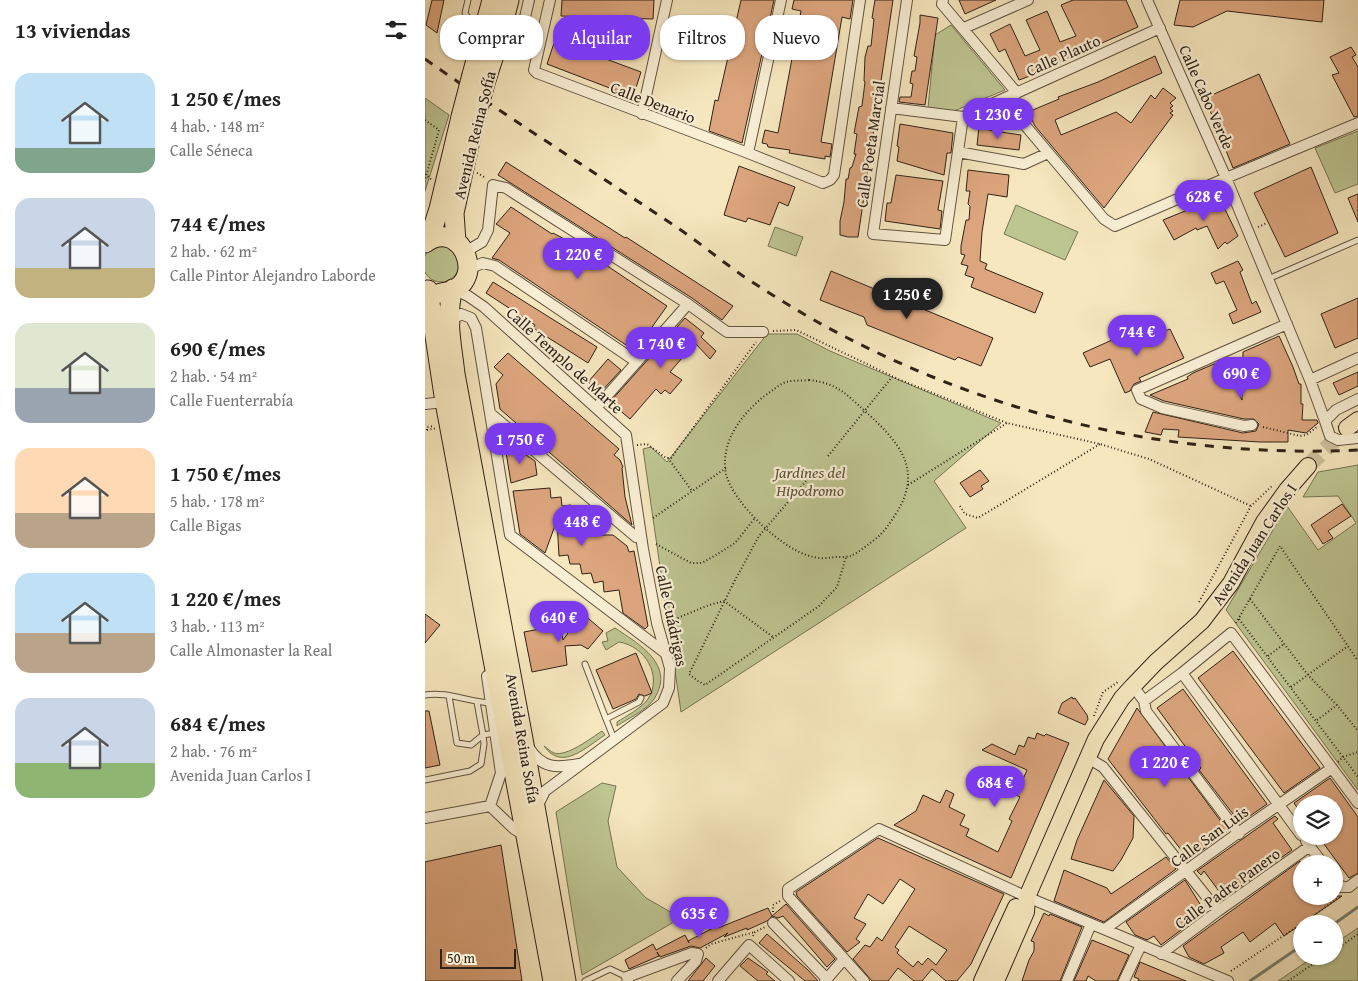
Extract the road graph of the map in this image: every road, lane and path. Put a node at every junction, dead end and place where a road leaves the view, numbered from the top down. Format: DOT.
graph roads {
  1 [pos="468,0"];
  2 [pos="492,0"];
  3 [pos="509,0"];
  4 [pos="529,0"];
  5 [pos="550,0"];
  6 [pos="667,0"];
  7 [pos="781,0"];
  8 [pos="860,0"];
  9 [pos="907,0"];
  10 [pos="943,0"];
  11 [pos="1028,0"];
  12 [pos="1147,0"];
  13 [pos="467,15"];
  14 [pos="491,15"];
  15 [pos="502,15"];
  16 [pos="526,15"];
  17 [pos="964,28"];
  18 [pos="1160,28"];
  19 [pos="484,60"];
  20 [pos="1017,93"];
  21 [pos="1003,99"];
  22 [pos="891,108"];
  23 [pos="642,114"];
  24 [pos="963,117"];
  25 [pos="425,120"];
  26 [pos="467,122"];
  27 [pos="1358,123"];
  28 [pos="958,152"];
  29 [pos="748,153"];
  30 [pos="1048,153"];
  31 [pos="479,175"];
  32 [pos="1226,178"];
  33 [pos="489,179"];
  34 [pos="425,180"];
  35 [pos="1358,240"];
  36 [pos="426,241"];
  37 [pos="464,260"];
  38 [pos="1268,279"];
  39 [pos="427,289"];
  40 [pos="453,289"];
  41 [pos="688,304"];
  42 [pos="484,307"];
  43 [pos="1287,324"];
  44 [pos="763,332"];
  45 [pos="1358,358"];
  46 [pos="637,362"];
  47 [pos="455,374"];
  48 [pos="892,377"];
  49 [pos="1310,380"];
  50 [pos="1358,399"];
  51 [pos="1318,401"];
  52 [pos="445,402"];
  53 [pos="425,404"];
  54 [pos="597,407"];
  55 [pos="864,410"];
  56 [pos="1336,410"];
  57 [pos="491,414"];
  58 [pos="1325,421"];
  59 [pos="1007,422"];
  60 [pos="1252,424"];
  61 [pos="435,426"];
  62 [pos="1354,428"];
  63 [pos="427,430"];
  64 [pos="626,435"];
  65 [pos="1100,444"];
  66 [pos="629,446"];
  67 [pos="828,456"];
  68 [pos="668,458"];
  69 [pos="1308,466"];
  70 [pos="726,468"];
  71 [pos="806,481"];
  72 [pos="1278,481"];
  73 [pos="908,485"];
  74 [pos="692,491"];
  75 [pos="960,506"];
  76 [pos="1251,506"];
  77 [pos="653,518"];
  78 [pos="755,518"];
  79 [pos="766,528"];
  80 [pos="641,538"];
  81 [pos="656,544"];
  82 [pos="846,557"];
  83 [pos="1250,599"];
  84 [pos="724,601"];
  85 [pos="1196,607"];
  86 [pos="1239,618"];
  87 [pos="668,622"];
  88 [pos="1231,633"];
  89 [pos="773,637"];
  90 [pos="1284,644"];
  91 [pos="1348,646"];
  92 [pos="490,650"];
  93 [pos="665,652"];
  94 [pos="1267,656"];
  95 [pos="1358,661"];
  96 [pos="585,664"];
  97 [pos="1182,673"];
  98 [pos="1308,675"];
  99 [pos="1128,682"];
  100 [pos="1291,687"];
  101 [pos="425,695"];
  102 [pos="449,696"];
  103 [pos="641,698"];
  104 [pos="1144,701"];
  105 [pos="477,702"];
  106 [pos="491,703"];
  107 [pos="1337,705"];
  108 [pos="607,719"];
  109 [pos="1316,721"];
  110 [pos="1358,731"];
  111 [pos="495,733"];
  112 [pos="483,735"];
  113 [pos="523,739"];
  114 [pos="614,739"];
  115 [pos="1096,739"];
  116 [pos="1358,752"];
  117 [pos="1088,758"];
  118 [pos="1343,758"];
  119 [pos="582,763"];
  120 [pos="1332,768"];
  121 [pos="1358,777"];
  122 [pos="425,780"];
  123 [pos="1358,804"];
  124 [pos="1278,805"];
  125 [pos="490,806"];
  126 [pos="536,810"];
  127 [pos="425,818"];
  128 [pos="1293,824"];
  129 [pos="1239,834"];
  130 [pos="525,835"];
  131 [pos="1310,846"];
  132 [pos="1316,855"];
  133 [pos="1186,871"];
  134 [pos="1358,880"];
  135 [pos="1345,887"];
  136 [pos="1024,896"];
  137 [pos="1217,911"];
  138 [pos="1314,915"];
  139 [pos="773,923"];
  140 [pos="1091,924"];
  141 [pos="1105,929"];
  142 [pos="1293,930"];
  143 [pos="755,932"];
  144 [pos="1358,934"];
  145 [pos="1141,945"];
  146 [pos="1343,945"];
  147 [pos="698,954"];
  148 [pos="1161,954"];
  149 [pos="844,959"];
  150 [pos="1312,965"];
  151 [pos="628,979"];
  152 [pos="724,979"];
  153 [pos="1224,979"];
  154 [pos="826,980"];
  155 [pos="861,980"];
  156 [pos="553,981"];
  157 [pos="566,981"];
  158 [pos="585,981"];
  159 [pos="677,981"];
  160 [pos="789,981"];
  161 [pos="982,981"];
  162 [pos="996,981"];
  163 [pos="1067,981"];
  164 [pos="1124,981"];
  165 [pos="1288,981"];
  1 -- 13 [label="lane"];
  2 -- 14 [label="highway, Avenida Reina Sofía"];
  3 -- 15 [label="highway, Avenida Reina Sofía"];
  4 -- 16 [label="street"];
  5 -- 23 [label="street, Calle Denario"];
  6 -- 23 [label="street"];
  7 -- 29 [label="street"];
  8 -- 29 [label="street, Calle Denario"];
  9 -- 22 [label="street, Calle Poeta Marcial"];
  10 -- 17 [label="street"];
  11 -- 17 [label="street"];
  12 -- 18 [label="street, Calle Cabo Verde"];
  17 -- 20 [label="street"];
  18 -- 20 [label="street, Calle Plauto"];
  18 -- 32 [label="street, Calle Cabo Verde"];
  19 -- 26 [label="highway, Avenida Reina Sofía, bridge"];
  20 -- 21 [label="street, Calle Plauto"];
  21 -- 24 [label="street, Calle Plauto"];
  21 -- 30 [label="street"];
  22 -- 24 [label="street"];
  22 -- 28 [label="street, Calle Poeta Marcial"];
  23 -- 29 [label="street, Calle Denario"];
  24 -- 28 [label="street"];
  25 -- 34 [label="path"];
  26 -- 36 [label="highway, Avenida Reina Sofía"];
  26 -- 37 [label="highway, Avenida Reina Sofía"];
  27 -- 32 [label="street"];
  28 -- 30 [label="street"];
  30 -- 32 [label="street"];
  31 -- 33 [label="path"];
  32 -- 38 [label="street, Calle Cabo Verde"];
  35 -- 38 [label="lane"];
  36 -- 37 [label="highway"];
  37 -- 40 [label="highway"];
  37 -- 41 [label="street"];
  37 -- 42 [label="street, Calle Templo de Marte"];
  37 -- 46 [label="street"];
  38 -- 43 [label="street, Calle Cabo Verde"];
  39 -- 40 [label="highway"];
  39 -- 52 [label="highway, Avenida Reina Sofía"];
  40 -- 42 [label="street, Calle Templo de Marte"];
  40 -- 47 [label="highway, Avenida Reina Sofía"];
  41 -- 44 [label="street"];
  41 -- 46 [label="street"];
  42 -- 54 [label="street, Calle Templo de Marte"];
  43 -- 49 [label="street, Calle Cabo Verde"];
  43 -- 60 [label="street"];
  44 -- 48 [label="path"];
  44 -- 68 [label="path"];
  45 -- 49 [label="street"];
  46 -- 54 [label="street"];
  47 -- 57 [label="street"];
  47 -- 113 [label="highway, Avenida Reina Sofía"];
  48 -- 55 [label="path"];
  48 -- 59 [label="path"];
  49 -- 51 [label="street, Calle Cabo Verde"];
  50 -- 56 [label="street"];
  51 -- 56 [label="street"];
  51 -- 58 [label="street, Calle Cabo Verde"];
  52 -- 53 [label="street"];
  52 -- 92 [label="highway, Avenida Reina Sofía"];
  54 -- 64 [label="street, Calle Templo de Marte"];
  55 -- 67 [label="path"];
  55 -- 70 [label="path"];
  55 -- 73 [label="path"];
  56 -- 58 [label="street"];
  57 -- 80 [label="street"];
  57 -- 93 [label="street"];
  58 -- 60 [label="path"];
  58 -- 62 [label="street, Calle Cabo Verde"];
  59 -- 65 [label="path"];
  59 -- 73 [label="path"];
  61 -- 63 [label="path"];
  64 -- 66 [label="street, Calle Cuádrigas"];
  65 -- 75 [label="path"];
  65 -- 76 [label="path"];
  66 -- 68 [label="path"];
  66 -- 80 [label="street, Calle Cuádrigas"];
  68 -- 74 [label="path"];
  69 -- 99 [label="main road, Avenida Juan Carlos I"];
  70 -- 74 [label="path"];
  70 -- 78 [label="path"];
  71 -- 79 [label="path"];
  72 -- 76 [label="path"];
  73 -- 82 [label="path"];
  74 -- 77 [label="path"];
  76 -- 85 [label="path"];
  78 -- 79 [label="path"];
  78 -- 81 [label="path"];
  79 -- 82 [label="path"];
  79 -- 84 [label="path"];
  80 -- 93 [label="street, Calle Cuádrigas"];
  82 -- 89 [label="path"];
  83 -- 86 [label="path"];
  83 -- 90 [label="path"];
  83 -- 91 [label="path"];
  84 -- 87 [label="path"];
  84 -- 89 [label="path"];
  84 -- 89 [label="path"];
  86 -- 88 [label="path"];
  86 -- 94 [label="path"];
  88 -- 97 [label="street"];
  88 -- 120 [label="street"];
  90 -- 94 [label="path"];
  90 -- 98 [label="path"];
  91 -- 95 [label="path"];
  91 -- 98 [label="path"];
  92 -- 106 [label="street"];
  92 -- 130 [label="highway, Avenida Reina Sofía"];
  93 -- 114 [label="street, Calle Cuádrigas"];
  94 -- 100 [label="path"];
  96 -- 108 [label="lane"];
  97 -- 104 [label="street"];
  97 -- 124 [label="street"];
  98 -- 100 [label="path"];
  98 -- 107 [label="path"];
  99 -- 104 [label="street"];
  99 -- 115 [label="main road, Avenida Juan Carlos I"];
  99 -- 115 [label="path"];
  100 -- 109 [label="path"];
  101 -- 102 [label="lane"];
  102 -- 105 [label="lane"];
  102 -- 112 [label="lane"];
  103 -- 108 [label="lane"];
  104 -- 129 [label="street"];
  105 -- 106 [label="lane"];
  105 -- 112 [label="lane"];
  106 -- 111 [label="street"];
  107 -- 109 [label="path"];
  107 -- 110 [label="path"];
  108 -- 114 [label="lane"];
  109 -- 118 [label="path"];
  111 -- 112 [label="lane"];
  111 -- 125 [label="street"];
  112 -- 122 [label="lane"];
  113 -- 119 [label="street, Calle Cuádrigas"];
  113 -- 126 [label="highway, Avenida Reina Sofía"];
  114 -- 119 [label="street, Calle Cuádrigas"];
  115 -- 117 [label="main road, Avenida Juan Carlos I"];
  116 -- 118 [label="path"];
  117 -- 133 [label="street"];
  117 -- 136 [label="main road, Avenida Juan Carlos I"];
  118 -- 120 [label="path"];
  118 -- 121 [label="path"];
  119 -- 126 [label="street, Calle Cuádrigas"];
  120 -- 123 [label="street"];
  120 -- 124 [label="street, Calle San Luis"];
  124 -- 128 [label="street"];
  124 -- 129 [label="street, Calle San Luis"];
  125 -- 127 [label="street"];
  125 -- 130 [label="street"];
  126 -- 157 [label="highway, Avenida Reina Sofía"];
  129 -- 133 [label="street, Calle San Luis"];
  130 -- 156 [label="highway, Avenida Reina Sofía"];
  131 -- 132 [label="street"];
  131 -- 137 [label="street, Calle Padre Panero"];
  133 -- 137 [label="street"];
  133 -- 141 [label="street, Calle San Luis"];
  134 -- 135 [label="street"];
  135 -- 138 [label="path"];
  136 -- 140 [label="street"];
  136 -- 149 [label="street"];
  136 -- 161 [label="main road, Avenida Juan Carlos I"];
  136 -- 162 [label="main road, Avenida Juan Carlos I"];
  137 -- 148 [label="street, Calle Padre Panero"];
  139 -- 154 [label="street"];
  140 -- 141 [label="street"];
  140 -- 163 [label="street"];
  141 -- 145 [label="street"];
  142 -- 153 [label="path"];
  143 -- 147 [label="path"];
  144 -- 146 [label="path"];
  145 -- 148 [label="street"];
  145 -- 164 [label="street"];
  147 -- 151 [label="street"];
  147 -- 159 [label="street"];
  148 -- 153 [label="street"];
  149 -- 154 [label="street"];
  149 -- 155 [label="street"];
  150 -- 165 [label="path"];
  151 -- 158 [label="lane"];
  152 -- 160 [label="street"];
}
